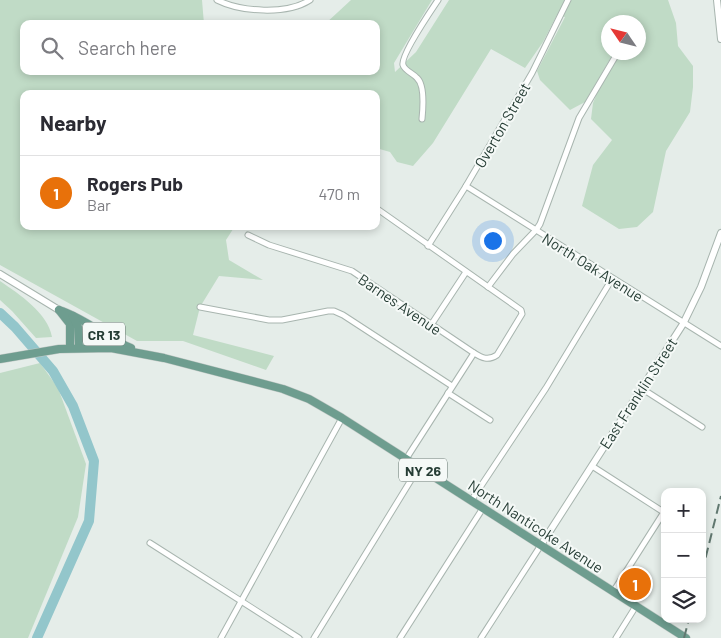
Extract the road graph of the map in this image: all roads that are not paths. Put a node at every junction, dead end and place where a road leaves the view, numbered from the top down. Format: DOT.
graph roads {
  1 [pos="217,0"];
  2 [pos="310,0"];
  3 [pos="438,0"];
  4 [pos="568,0"];
  5 [pos="718,0"];
  6 [pos="721,39"];
  7 [pos="613,60"];
  8 [pos="422,119"];
  9 [pos="466,186"];
  10 [pos="380,211"];
  11 [pos="536,230"];
  12 [pos="721,233"];
  13 [pos="248,235"];
  14 [pos="428,246"];
  15 [pos="466,272"];
  16 [pos="0,274"];
  17 [pos="612,279"];
  18 [pos="488,287"];
  19 [pos="200,307"];
  20 [pos="59,310"];
  21 [pos="71,314"];
  22 [pos="683,324"];
  23 [pos="431,325"];
  24 [pos="721,346"];
  25 [pos="70,348"];
  26 [pos="79,348"];
  27 [pos="474,353"];
  28 [pos="149,355"];
  29 [pos="0,359"];
  30 [pos="452,386"];
  31 [pos="641,388"];
  32 [pos="448,394"];
  33 [pos="342,418"];
  34 [pos="490,420"];
  35 [pos="702,428"];
  36 [pos="406,459"];
  37 [pos="592,466"];
  38 [pos="419,467"];
  39 [pos="471,501"];
  40 [pos="483,508"];
  41 [pos="661,510"];
  42 [pos="661,519"];
  43 [pos="150,543"];
  44 [pos="541,545"];
  45 [pos="613,592"];
  46 [pos="241,601"];
  47 [pos="636,606"];
  48 [pos="221,638"];
  49 [pos="299,638"];
  50 [pos="314,638"];
  51 [pos="400,638"];
  52 [pos="481,638"];
  53 [pos="616,638"];
  54 [pos="686,638"];
  1 -- 2 [label="street"];
  3 -- 8 [label="street"];
  4 -- 9 [label="street, Overton Street"];
  5 -- 6 [label="street"];
  7 -- 11 [label="street"];
  9 -- 11 [label="street, North Oak Avenue"];
  9 -- 14 [label="street, Overton Street"];
  10 -- 14 [label="street"];
  11 -- 17 [label="street, North Oak Avenue"];
  11 -- 18 [label="street"];
  12 -- 22 [label="street, East Franklin Street"];
  13 -- 23 [label="street, Barnes Avenue"];
  14 -- 15 [label="street"];
  15 -- 18 [label="street"];
  15 -- 23 [label="street"];
  16 -- 20 [label="street, CR 13"];
  17 -- 22 [label="street, North Oak Avenue"];
  17 -- 39 [label="street"];
  18 -- 27 [label="street, Barnes Avenue"];
  19 -- 30 [label="street"];
  20 -- 21 [label="main road, CR 13"];
  20 -- 25 [label="main road, CR 13"];
  21 -- 26 [label="main road, CR 13"];
  21 -- 28 [label="main road, CR 13"];
  22 -- 24 [label="street, North Oak Avenue"];
  22 -- 31 [label="street, East Franklin Street"];
  23 -- 27 [label="street, Barnes Avenue"];
  25 -- 26 [label="main road, NY 26"];
  25 -- 29 [label="main road, NY 26"];
  26 -- 28 [label="main road, NY 26"];
  27 -- 30 [label="street"];
  28 -- 33 [label="main road, North Nanticoke Avenue / NY 26"];
  30 -- 32 [label="street"];
  31 -- 35 [label="street"];
  31 -- 37 [label="street, East Franklin Street"];
  32 -- 34 [label="street"];
  32 -- 36 [label="street"];
  33 -- 36 [label="main road, North Nanticoke Avenue / NY 26"];
  33 -- 46 [label="street"];
  36 -- 38 [label="main road, North Nanticoke Avenue / NY 26"];
  37 -- 41 [label="street"];
  37 -- 44 [label="street, East Franklin Street"];
  38 -- 39 [label="main road, North Nanticoke Avenue / NY 26"];
  38 -- 50 [label="street"];
  39 -- 40 [label="main road, North Nanticoke Avenue / NY 26"];
  40 -- 44 [label="main road, North Nanticoke Avenue / NY 26"];
  40 -- 51 [label="street"];
  42 -- 45 [label="street"];
  43 -- 46 [label="street"];
  44 -- 45 [label="main road, North Nanticoke Avenue / NY 26"];
  44 -- 52 [label="street"];
  45 -- 47 [label="main road, North Nanticoke Avenue / NY 26"];
  46 -- 48 [label="street"];
  46 -- 49 [label="street"];
  47 -- 53 [label="street"];
  47 -- 54 [label="main road, North Nanticoke Avenue / NY 26"];
}
